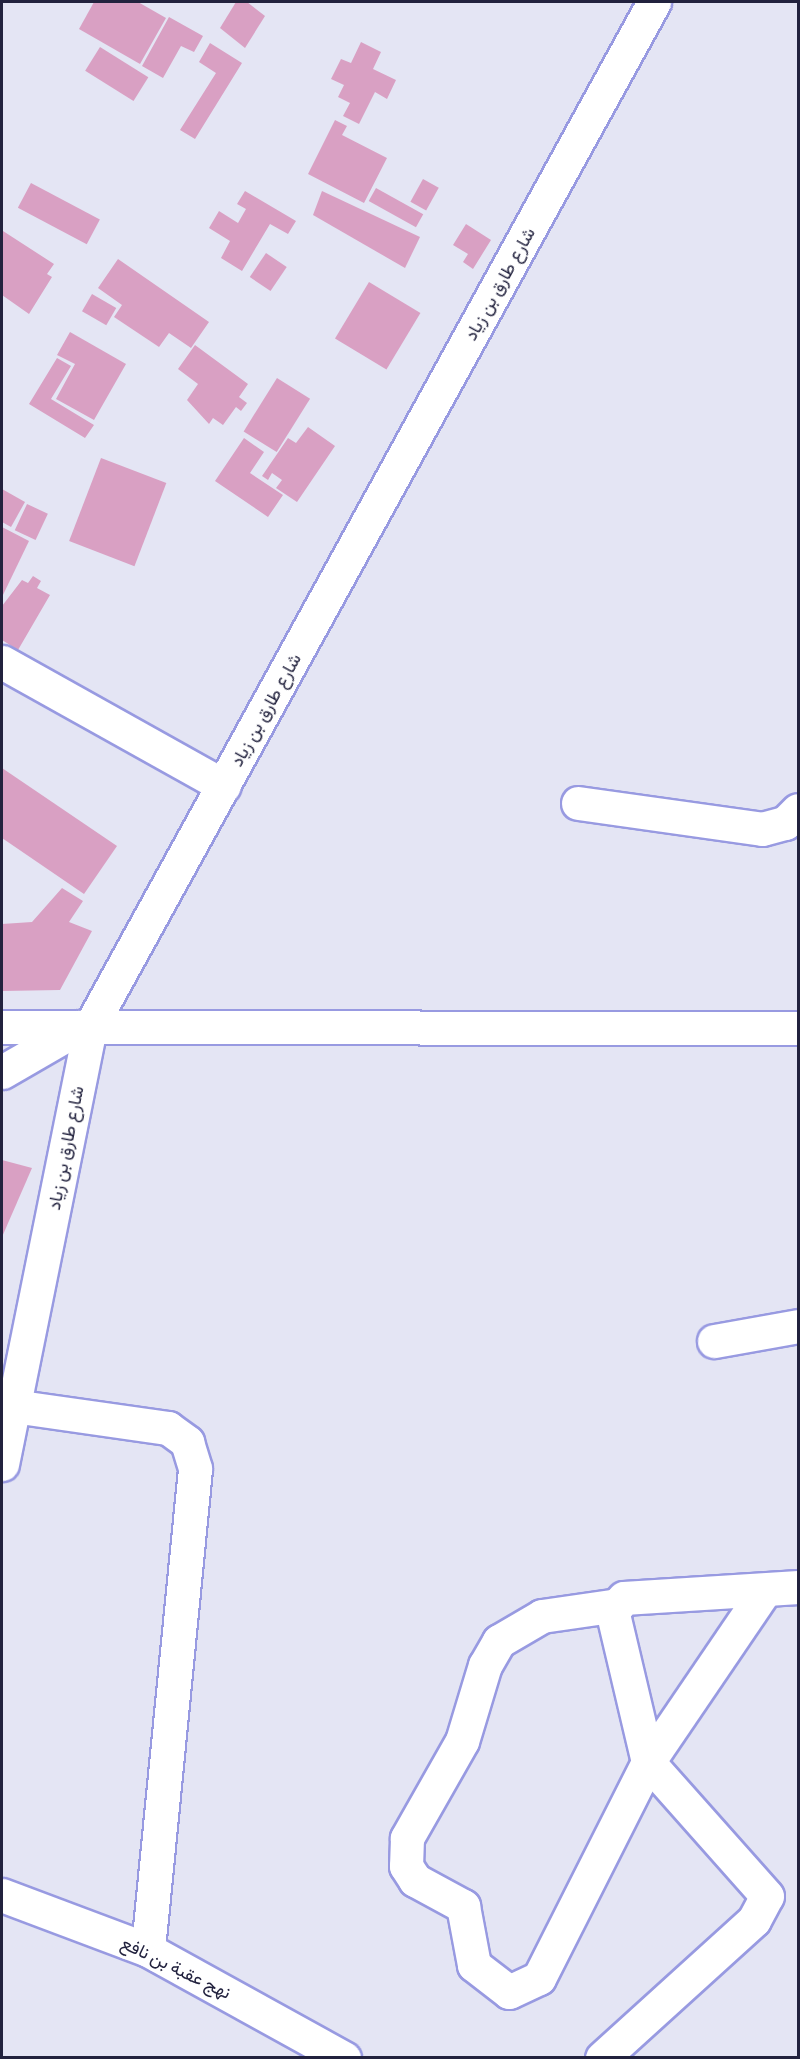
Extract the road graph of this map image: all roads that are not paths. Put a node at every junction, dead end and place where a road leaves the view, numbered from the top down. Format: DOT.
graph roads {
  1 [pos="654,2"];
  2 [pos="2,662"];
  3 [pos="224,786"];
  4 [pos="579,803"];
  5 [pos="798,810"];
  6 [pos="2,1027"];
  7 [pos="85,1027"];
  8 [pos="798,1028"];
  9 [pos="2,1072"];
  10 [pos="798,1326"];
  11 [pos="714,1341"];
  12 [pos="13,1406"];
  13 [pos="2,1464"];
  14 [pos="798,1587"];
  15 [pos="764,1591"];
  16 [pos="618,1605"];
  17 [pos="648,1762"];
  18 [pos="2,1895"];
  19 [pos="148,1950"];
  20 [pos="344,2058"];
  21 [pos="602,2058"];
  1 -- 3 [label="street, شارع طارق بن زياد"];
  2 -- 3 [label="street"];
  3 -- 7 [label="street, شارع طارق بن زياد"];
  4 -- 5 [label="street"];
  6 -- 7 [label="street"];
  7 -- 8 [label="street"];
  7 -- 9 [label="street"];
  7 -- 12 [label="street, شارع طارق بن زياد"];
  10 -- 11 [label="street"];
  12 -- 13 [label="street, شارع طارق بن زياد"];
  12 -- 19 [label="street"];
  14 -- 15 [label="street"];
  15 -- 16 [label="street"];
  15 -- 17 [label="street"];
  16 -- 17 [label="street"];
  16 -- 17 [label="street"];
  17 -- 21 [label="street"];
  18 -- 19 [label="street, نهج عقبة بن نافع"];
  19 -- 20 [label="street, نهج عقبة بن نافع"];
}
